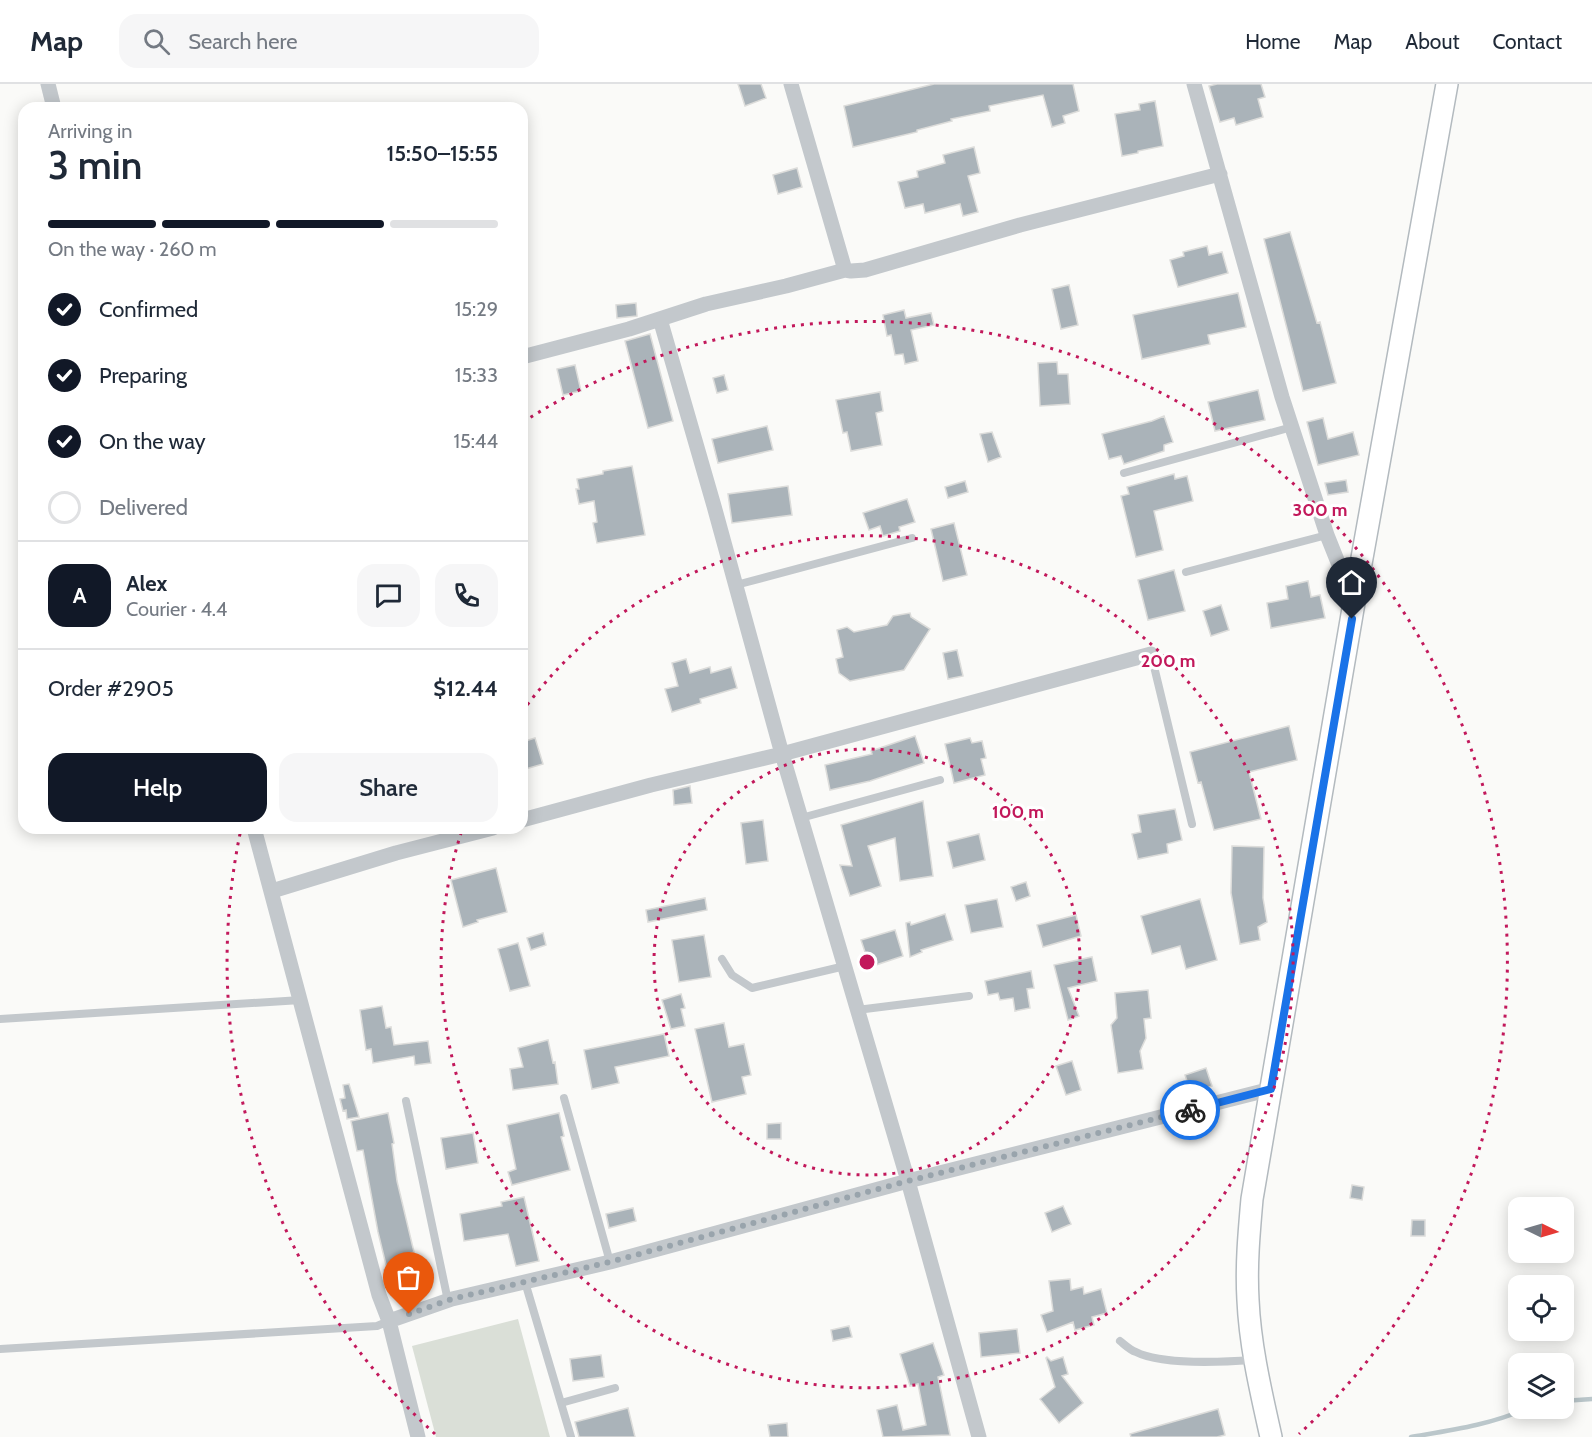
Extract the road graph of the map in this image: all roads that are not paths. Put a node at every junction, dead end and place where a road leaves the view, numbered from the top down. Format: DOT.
graph roads {
  1 [pos="48,84"];
  2 [pos="790,84"];
  3 [pos="1194,84"];
  4 [pos="1447,84"];
  5 [pos="52,102"];
  6 [pos="1220,174"];
  7 [pos="844,270"];
  8 [pos="660,318"];
  9 [pos="528,355"];
  10 [pos="1292,427"];
  11 [pos="1124,473"];
  12 [pos="1327,535"];
  13 [pos="912,538"];
  14 [pos="1186,572"];
  15 [pos="736,585"];
  16 [pos="1355,597"];
  17 [pos="1151,654"];
  18 [pos="782,754"];
  19 [pos="940,780"];
  20 [pos="528,818"];
  21 [pos="801,818"];
  22 [pos="1192,824"];
  23 [pos="256,834"];
  24 [pos="470,834"];
  25 [pos="272,891"];
  26 [pos="722,958"];
  27 [pos="845,966"];
  28 [pos="969,996"];
  29 [pos="302,1000"];
  30 [pos="857,1010"];
  31 [pos="0,1019"];
  32 [pos="1271,1089"];
  33 [pos="564,1098"];
  34 [pos="406,1101"];
  35 [pos="908,1181"];
  36 [pos="610,1262"];
  37 [pos="525,1282"];
  38 [pos="448,1300"];
  39 [pos="389,1321"];
  40 [pos="1120,1341"];
  41 [pos="0,1349"];
  42 [pos="1255,1360"];
  43 [pos="615,1388"];
  44 [pos="561,1403"];
  45 [pos="418,1437"];
  46 [pos="571,1437"];
  47 [pos="980,1437"];
  48 [pos="1271,1437"];
  1 -- 5 [label="street"];
  2 -- 7 [label="street"];
  3 -- 6 [label="street"];
  4 -- 16 [label="street"];
  6 -- 7 [label="street"];
  6 -- 10 [label="street"];
  7 -- 8 [label="street"];
  8 -- 9 [label="street"];
  8 -- 15 [label="street"];
  10 -- 11 [label="lane"];
  10 -- 12 [label="street"];
  12 -- 14 [label="lane"];
  12 -- 16 [label="street"];
  13 -- 15 [label="lane"];
  15 -- 18 [label="street"];
  16 -- 32 [label="street"];
  17 -- 18 [label="street"];
  17 -- 22 [label="lane"];
  18 -- 20 [label="street"];
  18 -- 21 [label="street"];
  19 -- 21 [label="lane"];
  21 -- 27 [label="street"];
  23 -- 25 [label="street"];
  24 -- 25 [label="street"];
  25 -- 29 [label="street"];
  26 -- 27 [label="lane"];
  27 -- 30 [label="street"];
  28 -- 30 [label="lane"];
  29 -- 31 [label="lane"];
  29 -- 39 [label="street"];
  30 -- 35 [label="street"];
  32 -- 35 [label="street"];
  32 -- 42 [label="street"];
  33 -- 36 [label="lane"];
  34 -- 38 [label="lane"];
  35 -- 36 [label="street"];
  35 -- 47 [label="street"];
  36 -- 37 [label="street"];
  37 -- 38 [label="street"];
  37 -- 44 [label="lane"];
  38 -- 39 [label="street"];
  39 -- 41 [label="lane"];
  39 -- 45 [label="street"];
  40 -- 42 [label="lane"];
  42 -- 48 [label="street"];
  43 -- 44 [label="lane"];
  44 -- 46 [label="lane"];
}
